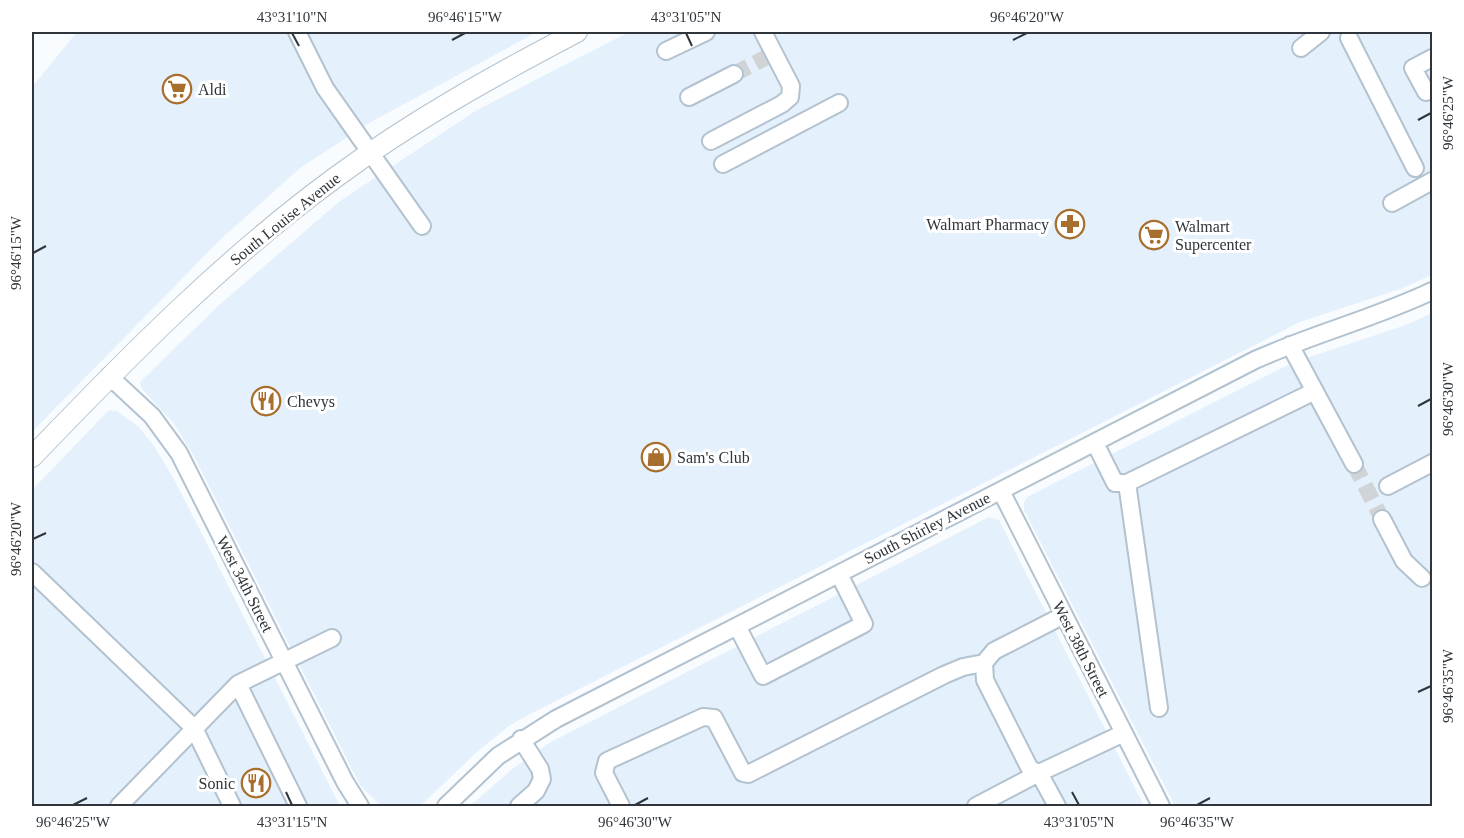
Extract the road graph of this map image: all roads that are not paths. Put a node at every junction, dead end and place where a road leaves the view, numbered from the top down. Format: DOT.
graph roads {
  1 [pos="297,32"];
  2 [pos="577,32"];
  3 [pos="706,32"];
  4 [pos="763,32"];
  5 [pos="1320,32"];
  6 [pos="1352,34"];
  7 [pos="1300,48"];
  8 [pos="666,51"];
  9 [pos="1432,58"];
  10 [pos="734,74"];
  11 [pos="1430,96"];
  12 [pos="689,97"];
  13 [pos="839,103"];
  14 [pos="711,141"];
  15 [pos="369,154"];
  16 [pos="723,164"];
  17 [pos="1415,168"];
  18 [pos="1432,181"];
  19 [pos="1392,202"];
  20 [pos="422,226"];
  21 [pos="1432,291"];
  22 [pos="1290,345"];
  23 [pos="109,376"];
  24 [pos="1315,391"];
  25 [pos="1095,443"];
  26 [pos="32,457"];
  27 [pos="1432,463"];
  28 [pos="1354,464"];
  29 [pos="1127,483"];
  30 [pos="1388,486"];
  31 [pos="1001,490"];
  32 [pos="1382,519"];
  33 [pos="32,572"];
  34 [pos="839,574"];
  35 [pos="1422,578"];
  36 [pos="1064,615"];
  37 [pos="737,626"];
  38 [pos="332,638"];
  39 [pos="284,662"];
  40 [pos="984,663"];
  41 [pos="238,684"];
  42 [pos="1159,708"];
  43 [pos="194,728"];
  44 [pos="1124,733"];
  45 [pos="520,740"];
  46 [pos="1039,773"];
  47 [pos="119,807"];
  48 [pos="232,807"];
  49 [pos="298,807"];
  50 [pos="360,807"];
  51 [pos="446,807"];
  52 [pos="519,807"];
  53 [pos="621,807"];
  54 [pos="976,807"];
  55 [pos="1057,807"];
  56 [pos="1161,807"];
  1 -- 15 [label="street"];
  2 -- 15 [label="main road, South Louise Avenue"];
  3 -- 8 [label="street"];
  4 -- 14 [label="street"];
  5 -- 7 [label="street"];
  6 -- 17 [label="street"];
  9 -- 11 [label="street"];
  10 -- 12 [label="street"];
  13 -- 16 [label="street"];
  15 -- 20 [label="street"];
  15 -- 23 [label="main road, South Louise Avenue"];
  18 -- 19 [label="street"];
  21 -- 22 [label="street, South Shirley Avenue"];
  22 -- 24 [label="street"];
  22 -- 25 [label="street, South Shirley Avenue"];
  23 -- 26 [label="main road, South Louise Avenue"];
  23 -- 39 [label="street, West 34th Street"];
  24 -- 28 [label="street"];
  24 -- 29 [label="street"];
  25 -- 29 [label="street"];
  25 -- 31 [label="street, South Shirley Avenue"];
  27 -- 30 [label="street"];
  29 -- 42 [label="street"];
  31 -- 34 [label="street, South Shirley Avenue"];
  31 -- 36 [label="street, West 38th Street"];
  32 -- 35 [label="street"];
  33 -- 43 [label="street"];
  34 -- 37 [label="street, South Shirley Avenue"];
  34 -- 37 [label="street"];
  36 -- 40 [label="street"];
  36 -- 44 [label="street, West 38th Street"];
  37 -- 45 [label="street, South Shirley Avenue"];
  38 -- 39 [label="street"];
  39 -- 41 [label="street"];
  39 -- 50 [label="street, West 34th Street"];
  40 -- 46 [label="street"];
  40 -- 53 [label="street"];
  41 -- 43 [label="street"];
  41 -- 49 [label="street"];
  43 -- 47 [label="street"];
  43 -- 48 [label="street"];
  44 -- 46 [label="street"];
  44 -- 56 [label="street, West 38th Street"];
  45 -- 51 [label="street, South Shirley Avenue"];
  45 -- 52 [label="street"];
  46 -- 54 [label="street"];
  46 -- 55 [label="street"];
}
